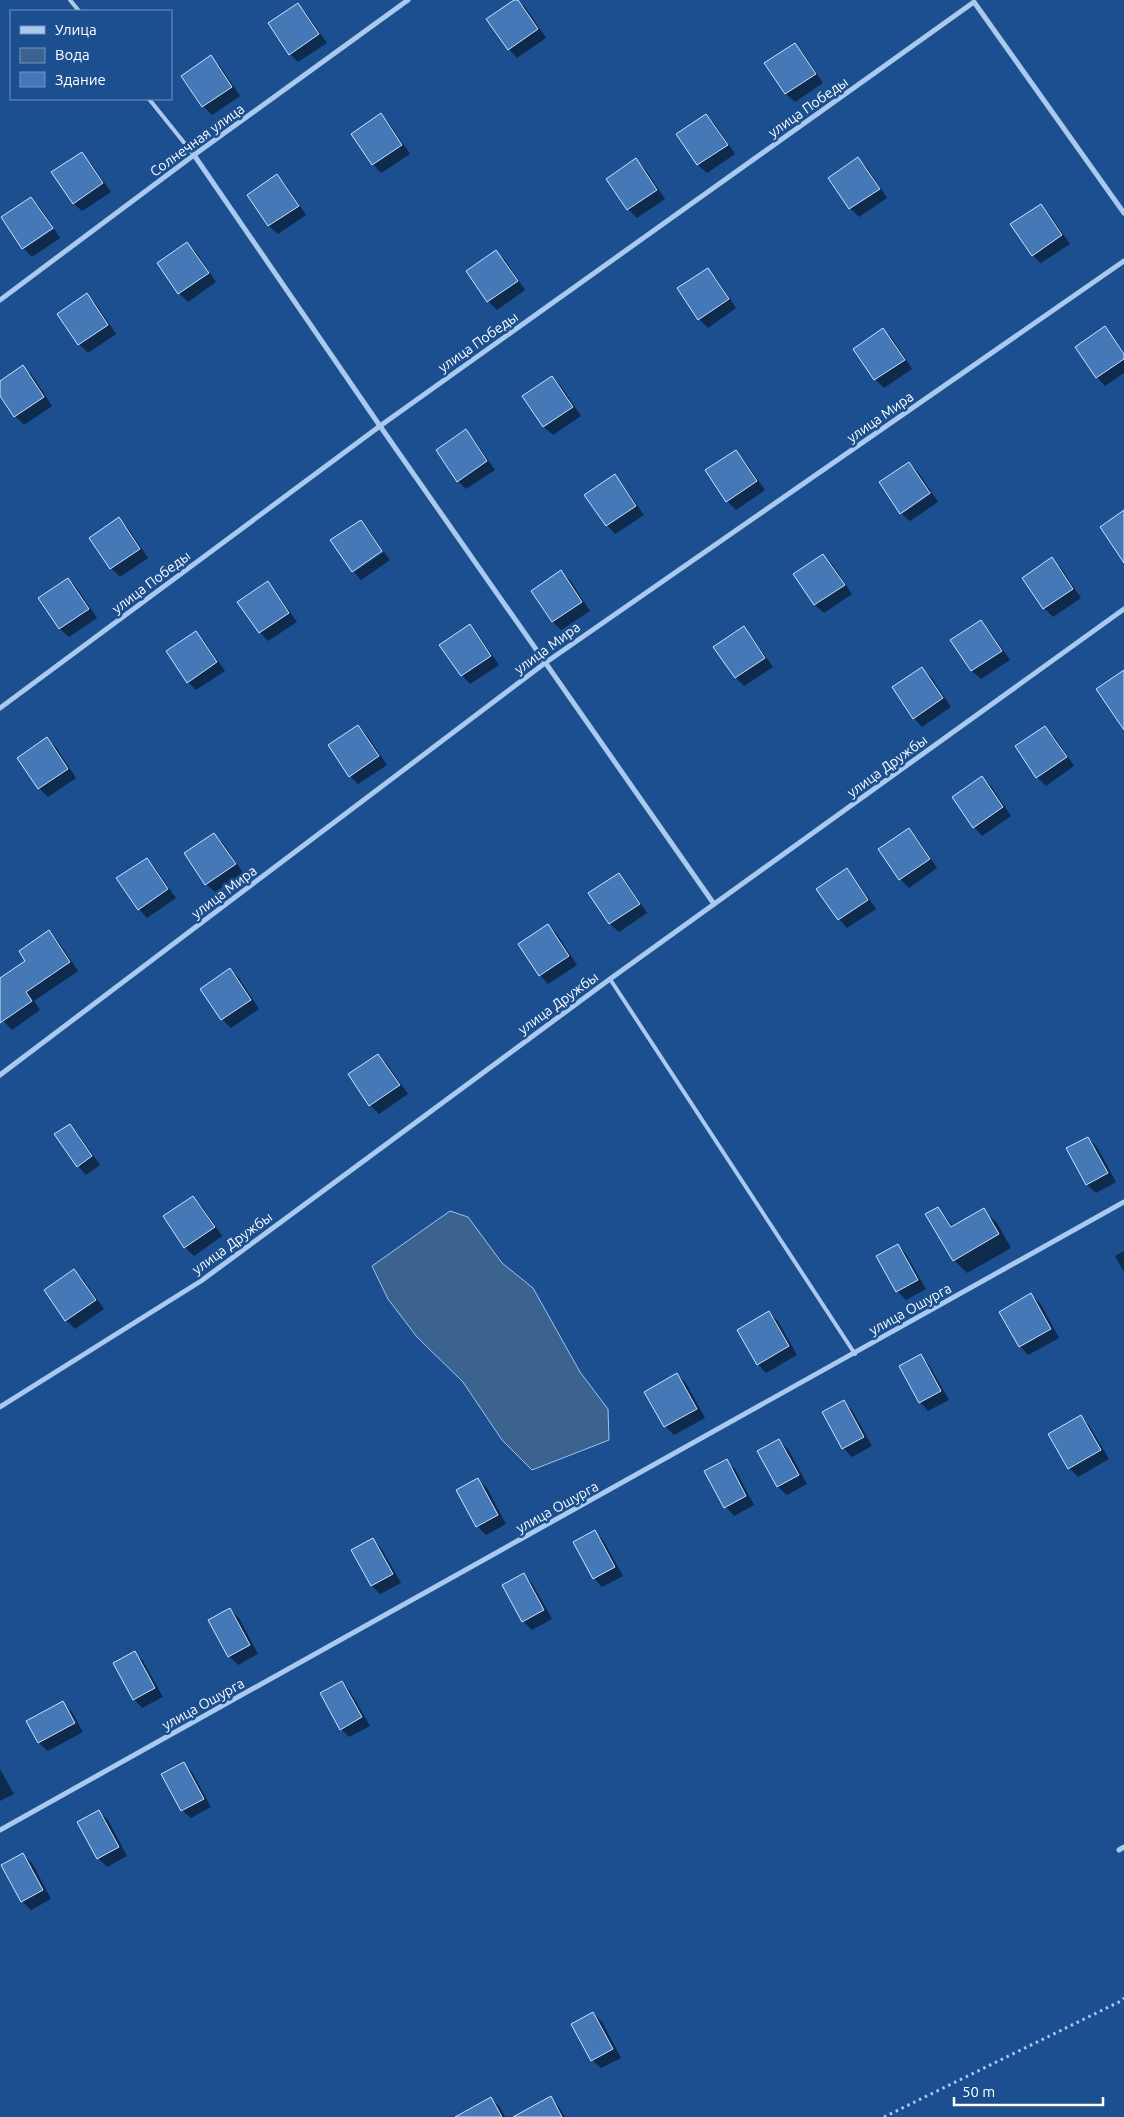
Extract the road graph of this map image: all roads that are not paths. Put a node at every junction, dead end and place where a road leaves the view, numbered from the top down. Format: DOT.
graph roads {
  1 [pos="70,0"];
  2 [pos="408,0"];
  3 [pos="78,10"];
  4 [pos="150,100"];
  5 [pos="194,155"];
  6 [pos="1124,213"];
  7 [pos="1124,261"];
  8 [pos="0,300"];
  9 [pos="380,426"];
  10 [pos="1124,609"];
  11 [pos="545,662"];
  12 [pos="0,708"];
  13 [pos="714,904"];
  14 [pos="610,979"];
  15 [pos="0,1075"];
  16 [pos="1124,1202"];
  17 [pos="855,1354"];
  18 [pos="0,1407"];
  19 [pos="0,1830"];
  1 -- 3 [label="lane"];
  2 -- 5 [label="street, Солнечная улица"];
  4 -- 5 [label="lane"];
  5 -- 8 [label="street, Солнечная улица"];
  5 -- 9 [label="street"];
  6 -- 9 [label="street, улица Победы"];
  7 -- 11 [label="street, улица Мира"];
  9 -- 11 [label="street"];
  9 -- 12 [label="street, улица Победы"];
  10 -- 13 [label="street, улица Дружбы"];
  11 -- 13 [label="street"];
  11 -- 15 [label="street, улица Мира"];
  13 -- 14 [label="street, улица Дружбы"];
  14 -- 17 [label="lane"];
  14 -- 18 [label="street, улица Дружбы"];
  16 -- 17 [label="street, улица Ошурга"];
  17 -- 19 [label="street, улица Ошурга"];
}
